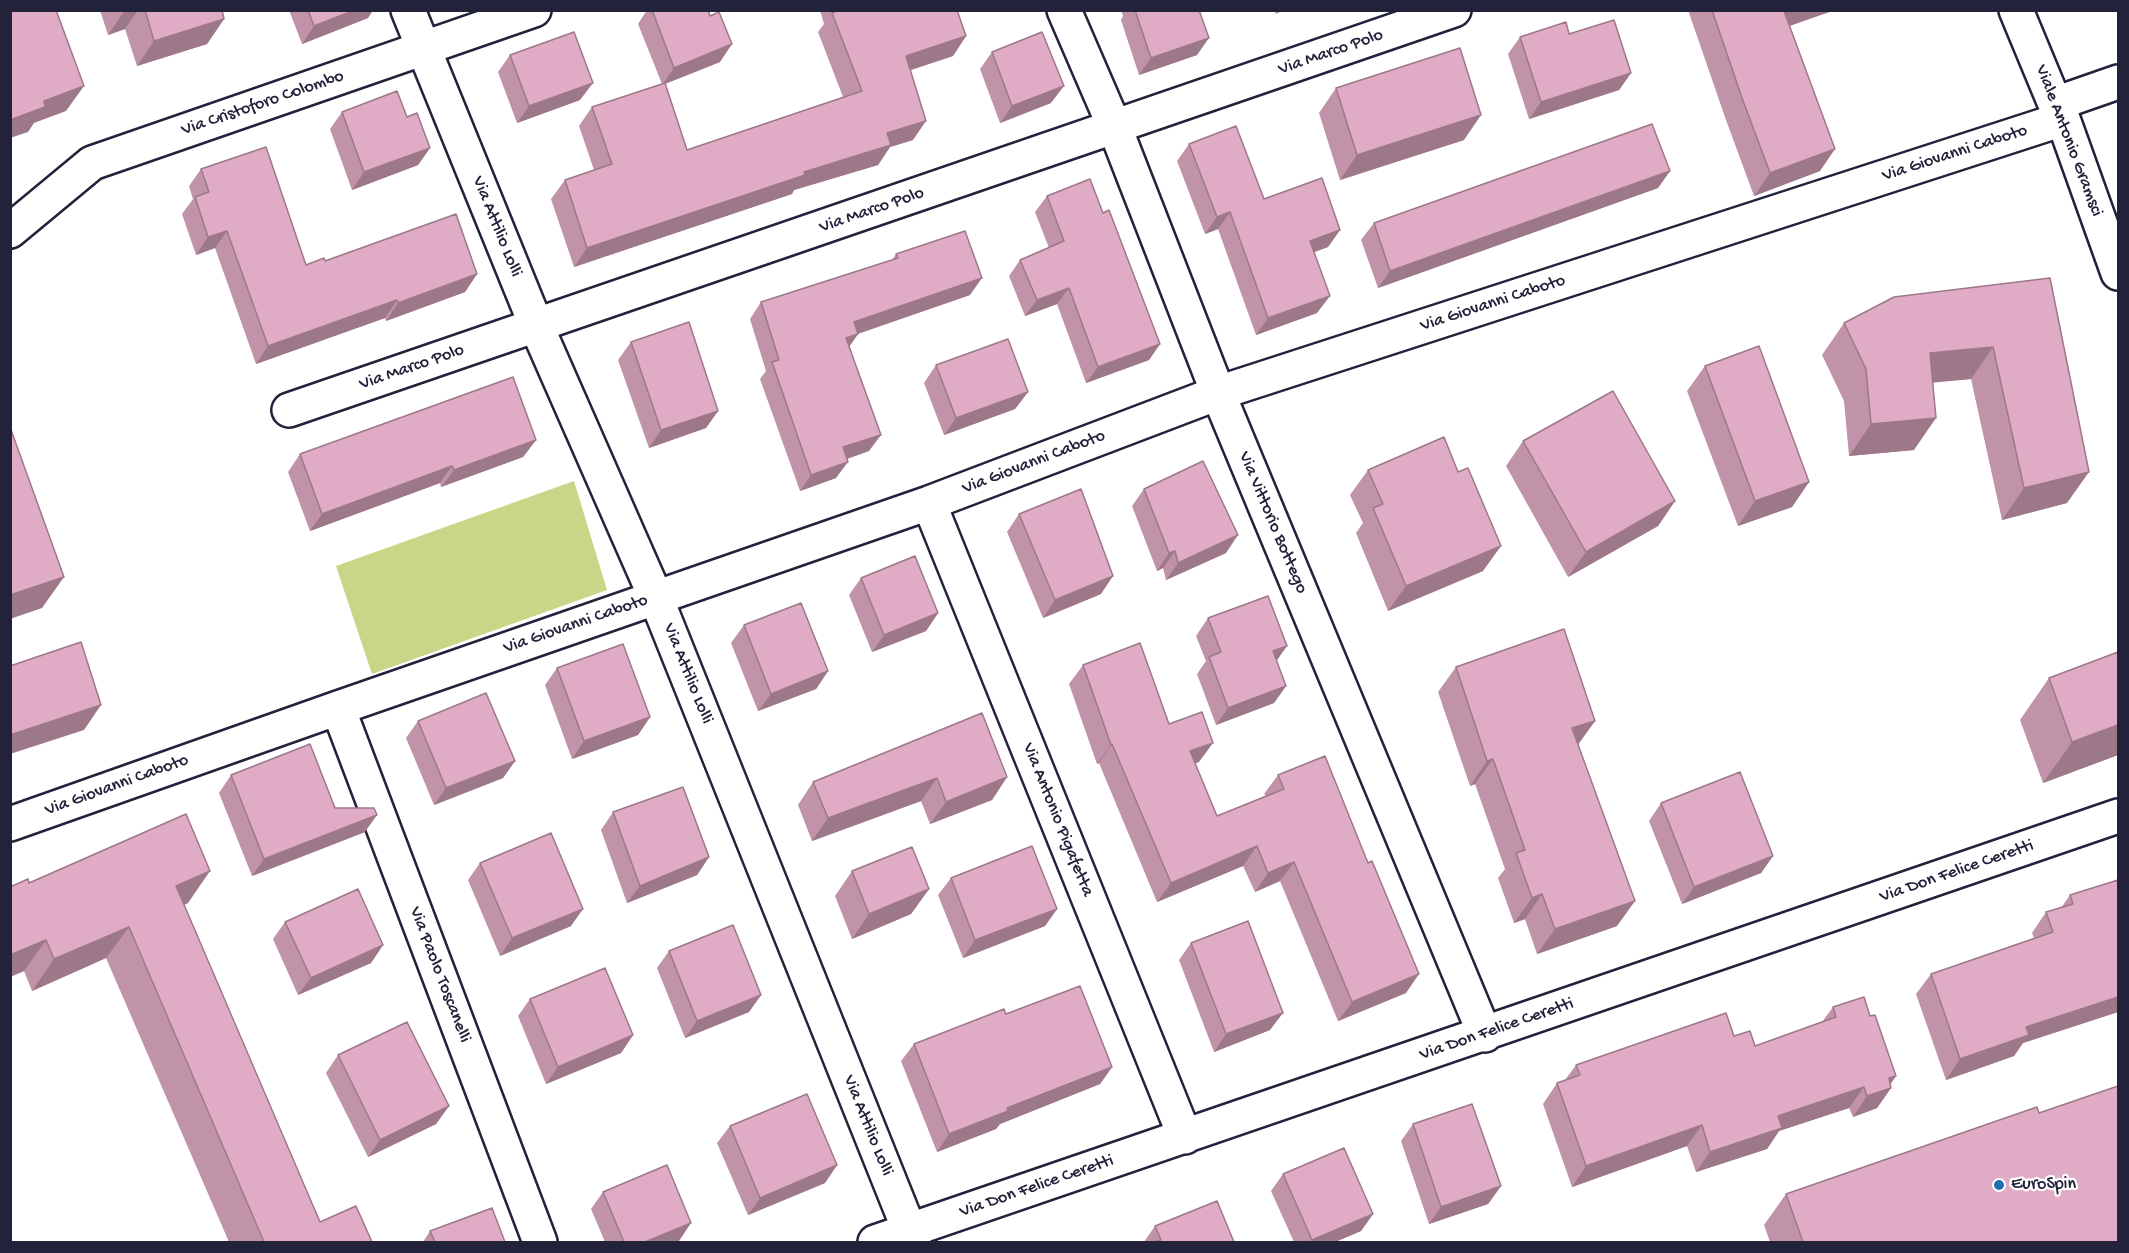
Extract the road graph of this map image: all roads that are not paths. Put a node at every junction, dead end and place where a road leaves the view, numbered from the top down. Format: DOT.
graph roads {
  1 [pos="408,10"];
  2 [pos="534,10"];
  3 [pos="1064,10"];
  4 [pos="1454,10"];
  5 [pos="2016,10"];
  6 [pos="422,49"];
  7 [pos="2118,82"];
  8 [pos="2059,112"];
  9 [pos="1115,128"];
  10 [pos="10,231"];
  11 [pos="2118,273"];
  12 [pos="536,325"];
  13 [pos="1218,393"];
  14 [pos="289,411"];
  15 [pos="929,504"];
  16 [pos="656,598"];
  17 [pos="338,708"];
  18 [pos="2118,816"];
  19 [pos="10,824"];
  20 [pos="1485,1035"];
  21 [pos="1185,1137"];
  22 [pos="912,1237"];
  23 [pos="540,1242"];
  24 [pos="875,1242"];
  1 -- 6 [label="street, Via Attilio Lolli"];
  2 -- 6 [label="street, Via Cristoforo Colombo"];
  3 -- 9 [label="street, Via Vittorio Bottego"];
  4 -- 9 [label="street, Via Marco Polo"];
  5 -- 8 [label="street, Viale Antonio Gramsci"];
  6 -- 10 [label="street, Via Cristoforo Colombo"];
  6 -- 12 [label="street, Via Attilio Lolli"];
  7 -- 8 [label="street, Via Giovanni Caboto"];
  8 -- 11 [label="street, Viale Antonio Gramsci"];
  8 -- 13 [label="street, Via Giovanni Caboto"];
  9 -- 12 [label="street, Via Marco Polo"];
  9 -- 13 [label="street, Via Vittorio Bottego"];
  12 -- 14 [label="street, Via Marco Polo"];
  12 -- 16 [label="street, Via Attilio Lolli"];
  13 -- 15 [label="street, Via Giovanni Caboto"];
  13 -- 20 [label="street, Via Vittorio Bottego"];
  15 -- 16 [label="street, Via Giovanni Caboto"];
  15 -- 21 [label="street, Via Antonio Pigafetta"];
  16 -- 17 [label="street, Via Giovanni Caboto"];
  16 -- 22 [label="street, Via Attilio Lolli"];
  17 -- 19 [label="street, Via Giovanni Caboto"];
  17 -- 23 [label="street, Via Paolo Toscanelli"];
  18 -- 20 [label="street, Via Don Felice Ceretti"];
  20 -- 21 [label="street, Via Don Felice Ceretti"];
  21 -- 22 [label="street, Via Don Felice Ceretti"];
  22 -- 24 [label="street, Via Don Felice Ceretti"];
}
